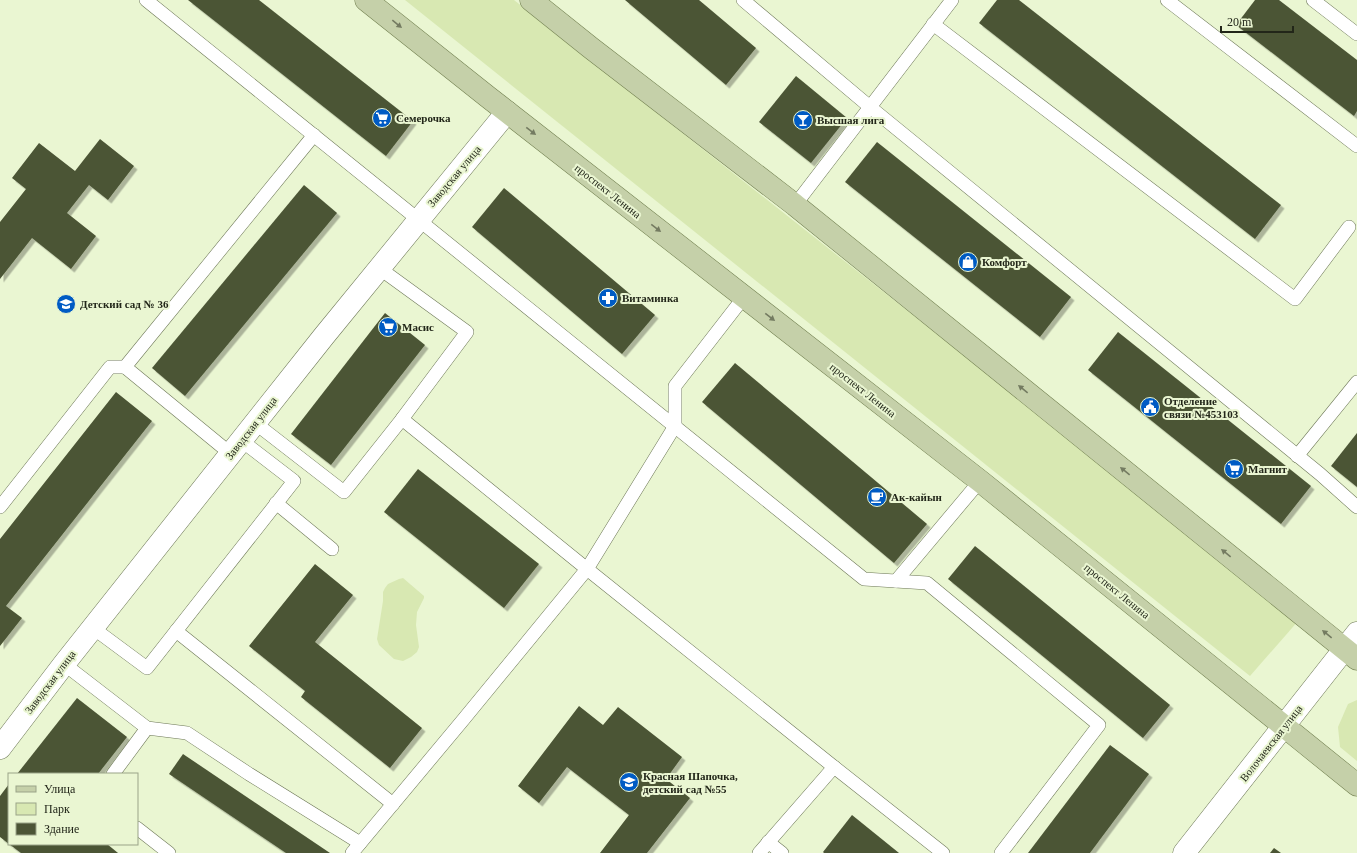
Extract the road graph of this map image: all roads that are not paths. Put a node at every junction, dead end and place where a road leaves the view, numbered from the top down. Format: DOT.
graph roads {
  1 [pos="146,0"];
  2 [pos="366,0"];
  3 [pos="531,0"];
  4 [pos="743,0"];
  5 [pos="952,0"];
  6 [pos="1167,0"];
  7 [pos="1313,0"];
  8 [pos="934,24"];
  9 [pos="1357,34"];
  10 [pos="870,107"];
  11 [pos="507,112"];
  12 [pos="314,135"];
  13 [pos="1357,146"];
  14 [pos="795,205"];
  15 [pos="418,219"];
  16 [pos="1349,227"];
  17 [pos="379,268"];
  18 [pos="744,297"];
  19 [pos="125,367"];
  20 [pos="1357,382"];
  21 [pos="402,419"];
  22 [pos="255,423"];
  23 [pos="675,426"];
  24 [pos="236,447"];
  25 [pos="1297,456"];
  26 [pos="980,481"];
  27 [pos="276,503"];
  28 [pos="0,507"];
  29 [pos="1357,507"];
  30 [pos="332,549"];
  31 [pos="586,570"];
  32 [pos="896,581"];
  33 [pos="93,628"];
  34 [pos="176,631"];
  35 [pos="1353,647"];
  36 [pos="64,664"];
  37 [pos="1284,726"];
  38 [pos="147,728"];
  39 [pos="0,748"];
  40 [pos="834,767"];
  41 [pos="114,773"];
  42 [pos="1357,785"];
  43 [pos="393,804"];
  44 [pos="138,829"];
  45 [pos="768,842"];
  46 [pos="356,848"];
  47 [pos="169,853"];
  48 [pos="758,853"];
  49 [pos="782,853"];
  50 [pos="943,853"];
  51 [pos="1001,853"];
  52 [pos="1184,853"];
  1 -- 12 [label="lane"];
  2 -- 11 [label="main road, проспект Ленина, one-way"];
  3 -- 14 [label="main road"];
  4 -- 10 [label="lane"];
  5 -- 8 [label="lane"];
  6 -- 13 [label="lane"];
  7 -- 9 [label="lane"];
  8 -- 10 [label="lane"];
  8 -- 16 [label="lane"];
  10 -- 14 [label="lane"];
  10 -- 25 [label="lane"];
  11 -- 15 [label="street, Заводская улица"];
  11 -- 18 [label="main road, проспект Ленина, one-way"];
  12 -- 15 [label="lane"];
  12 -- 19 [label="lane"];
  35 -- 14 [label="main road, one-way"];
  15 -- 17 [label="street, Заводская улица"];
  15 -- 23 [label="lane"];
  17 -- 21 [label="lane"];
  17 -- 22 [label="street, Заводская улица"];
  18 -- 23 [label="lane"];
  18 -- 26 [label="main road, проспект Ленина, one-way"];
  19 -- 24 [label="lane"];
  19 -- 28 [label="lane"];
  20 -- 25 [label="lane"];
  21 -- 22 [label="lane"];
  21 -- 31 [label="lane"];
  22 -- 24 [label="street, Заводская улица"];
  23 -- 31 [label="lane"];
  23 -- 32 [label="lane"];
  24 -- 27 [label="lane"];
  24 -- 33 [label="street, Заводская улица"];
  25 -- 29 [label="lane"];
  26 -- 32 [label="lane"];
  26 -- 37 [label="main road, проспект Ленина"];
  27 -- 30 [label="lane"];
  27 -- 34 [label="lane"];
  31 -- 40 [label="lane"];
  31 -- 43 [label="lane"];
  32 -- 51 [label="lane"];
  33 -- 34 [label="lane"];
  33 -- 36 [label="street, Заводская улица"];
  34 -- 43 [label="lane"];
  35 -- 37 [label="street, Волочаевская улица"];
  36 -- 38 [label="lane"];
  36 -- 39 [label="street, Заводская улица"];
  37 -- 42 [label="main road, проспект Ленина"];
  37 -- 52 [label="street, Волочаевская улица"];
  38 -- 41 [label="lane"];
  38 -- 46 [label="lane"];
  40 -- 45 [label="lane"];
  40 -- 50 [label="lane"];
  43 -- 46 [label="lane"];
  44 -- 47 [label="lane"];
  45 -- 48 [label="lane"];
  45 -- 49 [label="lane"];
}
